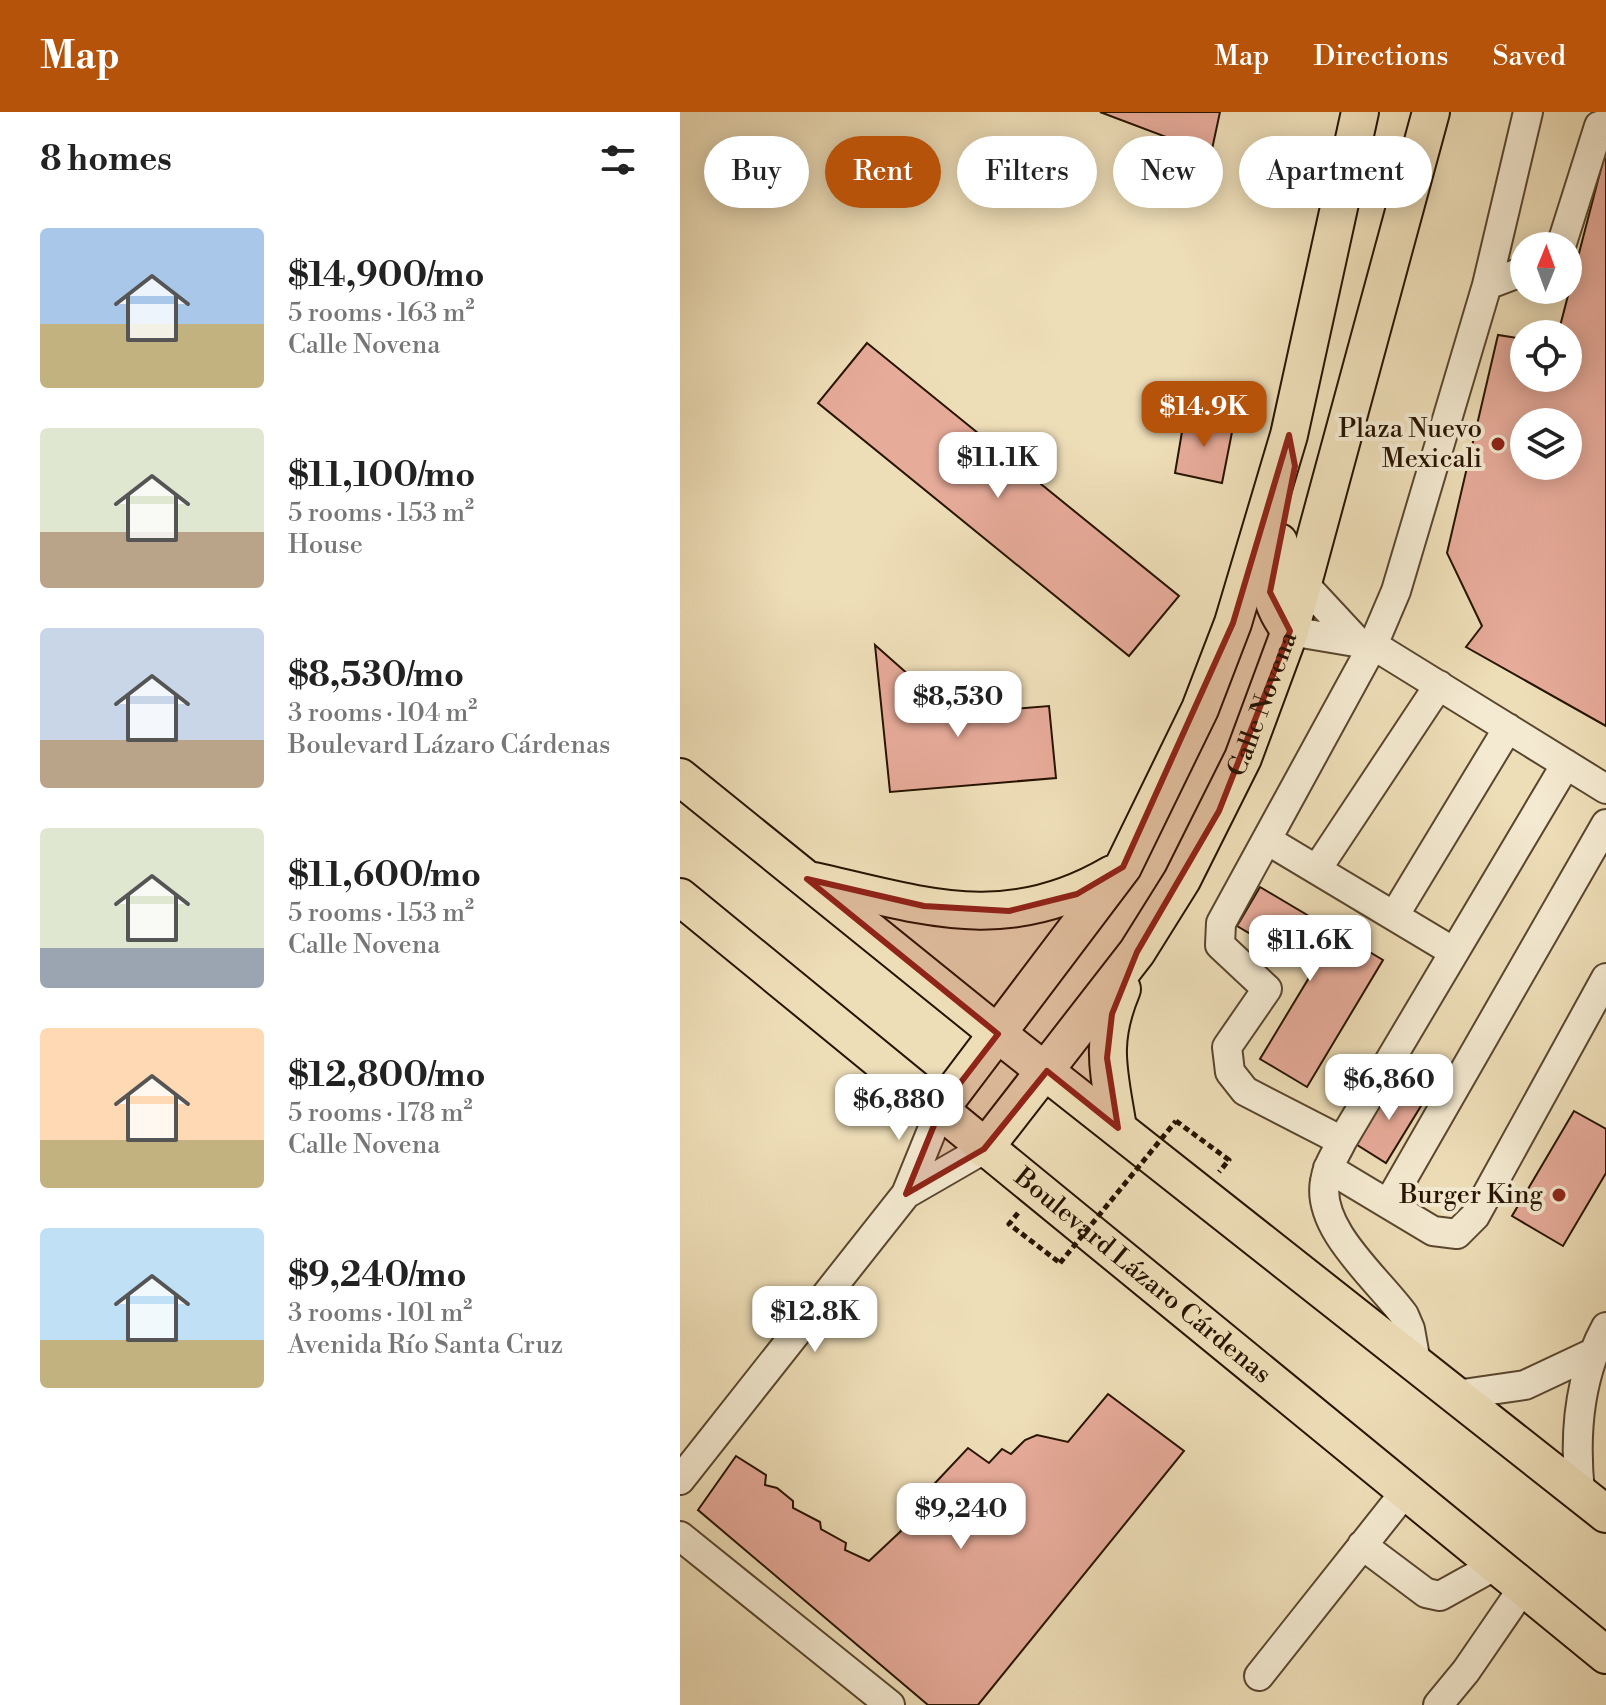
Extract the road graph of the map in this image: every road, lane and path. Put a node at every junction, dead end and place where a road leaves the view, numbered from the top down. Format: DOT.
graph roads {
  1 [pos="1360,112"];
  2 [pos="1528,112"];
  3 [pos="1424,119"];
  4 [pos="1603,120"];
  5 [pos="1566,232"];
  6 [pos="1510,276"];
  7 [pos="1487,285"];
  8 [pos="1289,435"];
  9 [pos="1303,583"];
  10 [pos="1290,631"];
  11 [pos="1364,642"];
  12 [pos="1439,685"];
  13 [pos="1508,728"];
  14 [pos="1566,764"];
  15 [pos="680,777"];
  16 [pos="1606,789"];
  17 [pos="1606,824"];
  18 [pos="1267,840"];
  19 [pos="1123,867"];
  20 [pos="1317,869"];
  21 [pos="807,879"];
  22 [pos="680,897"];
  23 [pos="1394,916"];
  24 [pos="1137,952"];
  25 [pos="1454,952"];
  26 [pos="1606,978"];
  27 [pos="998,1034"];
  28 [pos="1047,1071"];
  29 [pos="941,1108"];
  30 [pos="1118,1128"];
  31 [pos="1342,1141"];
  32 [pos="984,1149"];
  33 [pos="1229,1160"];
  34 [pos="1328,1168"];
  35 [pos="906,1194"];
  36 [pos="1388,1204"];
  37 [pos="1009,1224"];
  38 [pos="1606,1327"];
  39 [pos="1591,1354"];
  40 [pos="1417,1368"];
  41 [pos="1456,1395"];
  42 [pos="680,1480"];
  43 [pos="1405,1492"];
  44 [pos="1593,1503"];
  45 [pos="680,1536"];
  46 [pos="1362,1545"];
  47 [pos="1509,1576"];
  48 [pos="1606,1655"];
  49 [pos="1259,1676"];
  50 [pos="890,1705"];
  51 [pos="1438,1705"];
  1 -- 8 [label="main road, Calle Novena"];
  2 -- 7 [label="street"];
  3 -- 9 [label="main road, Calle Novena"];
  4 -- 5 [label="street"];
  6 -- 7 [label="street"];
  7 -- 11 [label="street"];
  8 -- 10 [label="main road"];
  8 -- 19 [label="main road, Calle Novena"];
  9 -- 10 [label="main road, Calle Novena"];
  9 -- 11 [label="street"];
  10 -- 11 [label="street"];
  10 -- 24 [label="main road, Calle Novena"];
  11 -- 12 [label="street"];
  11 -- 18 [label="street"];
  12 -- 13 [label="street"];
  12 -- 20 [label="street"];
  13 -- 14 [label="street"];
  13 -- 23 [label="street"];
  14 -- 16 [label="street"];
  14 -- 25 [label="street"];
  15 -- 21 [label="main road"];
  17 -- 36 [label="street"];
  18 -- 20 [label="street"];
  18 -- 31 [label="street"];
  19 -- 21 [label="main road"];
  19 -- 27 [label="main road, Calle Novena"];
  20 -- 23 [label="street"];
  21 -- 27 [label="main road"];
  22 -- 29 [label="main road, Boulevard Lázaro Cárdenas"];
  23 -- 25 [label="street"];
  24 -- 28 [label="main road, Calle Novena"];
  24 -- 30 [label="main road"];
  25 -- 31 [label="street"];
  26 -- 36 [label="street"];
  27 -- 28 [label="main road"];
  27 -- 29 [label="main road, Calle Novena"];
  28 -- 30 [label="main road"];
  28 -- 32 [label="main road, Calle Novena"];
  29 -- 32 [label="main road, Boulevard Lázaro Cárdenas"];
  29 -- 35 [label="street, Calle Novena"];
  30 -- 40 [label="main road"];
  31 -- 34 [label="street"];
  32 -- 35 [label="street, Calle Novena"];
  32 -- 43 [label="main road, Boulevard Lázaro Cárdenas"];
  33 -- 37 [label="path, bridge"];
  34 -- 36 [label="street"];
  34 -- 40 [label="street"];
  35 -- 42 [label="street, Calle Novena"];
  38 -- 39 [label="street"];
  39 -- 41 [label="street"];
  39 -- 44 [label="street"];
  40 -- 41 [label="main road"];
  41 -- 44 [label="main road"];
  43 -- 46 [label="street"];
  43 -- 47 [label="main road, Boulevard Lázaro Cárdenas"];
  45 -- 50 [label="street"];
  46 -- 47 [label="street"];
  46 -- 49 [label="street"];
  47 -- 48 [label="main road, Boulevard Lázaro Cárdenas"];
  47 -- 51 [label="street"];
}
